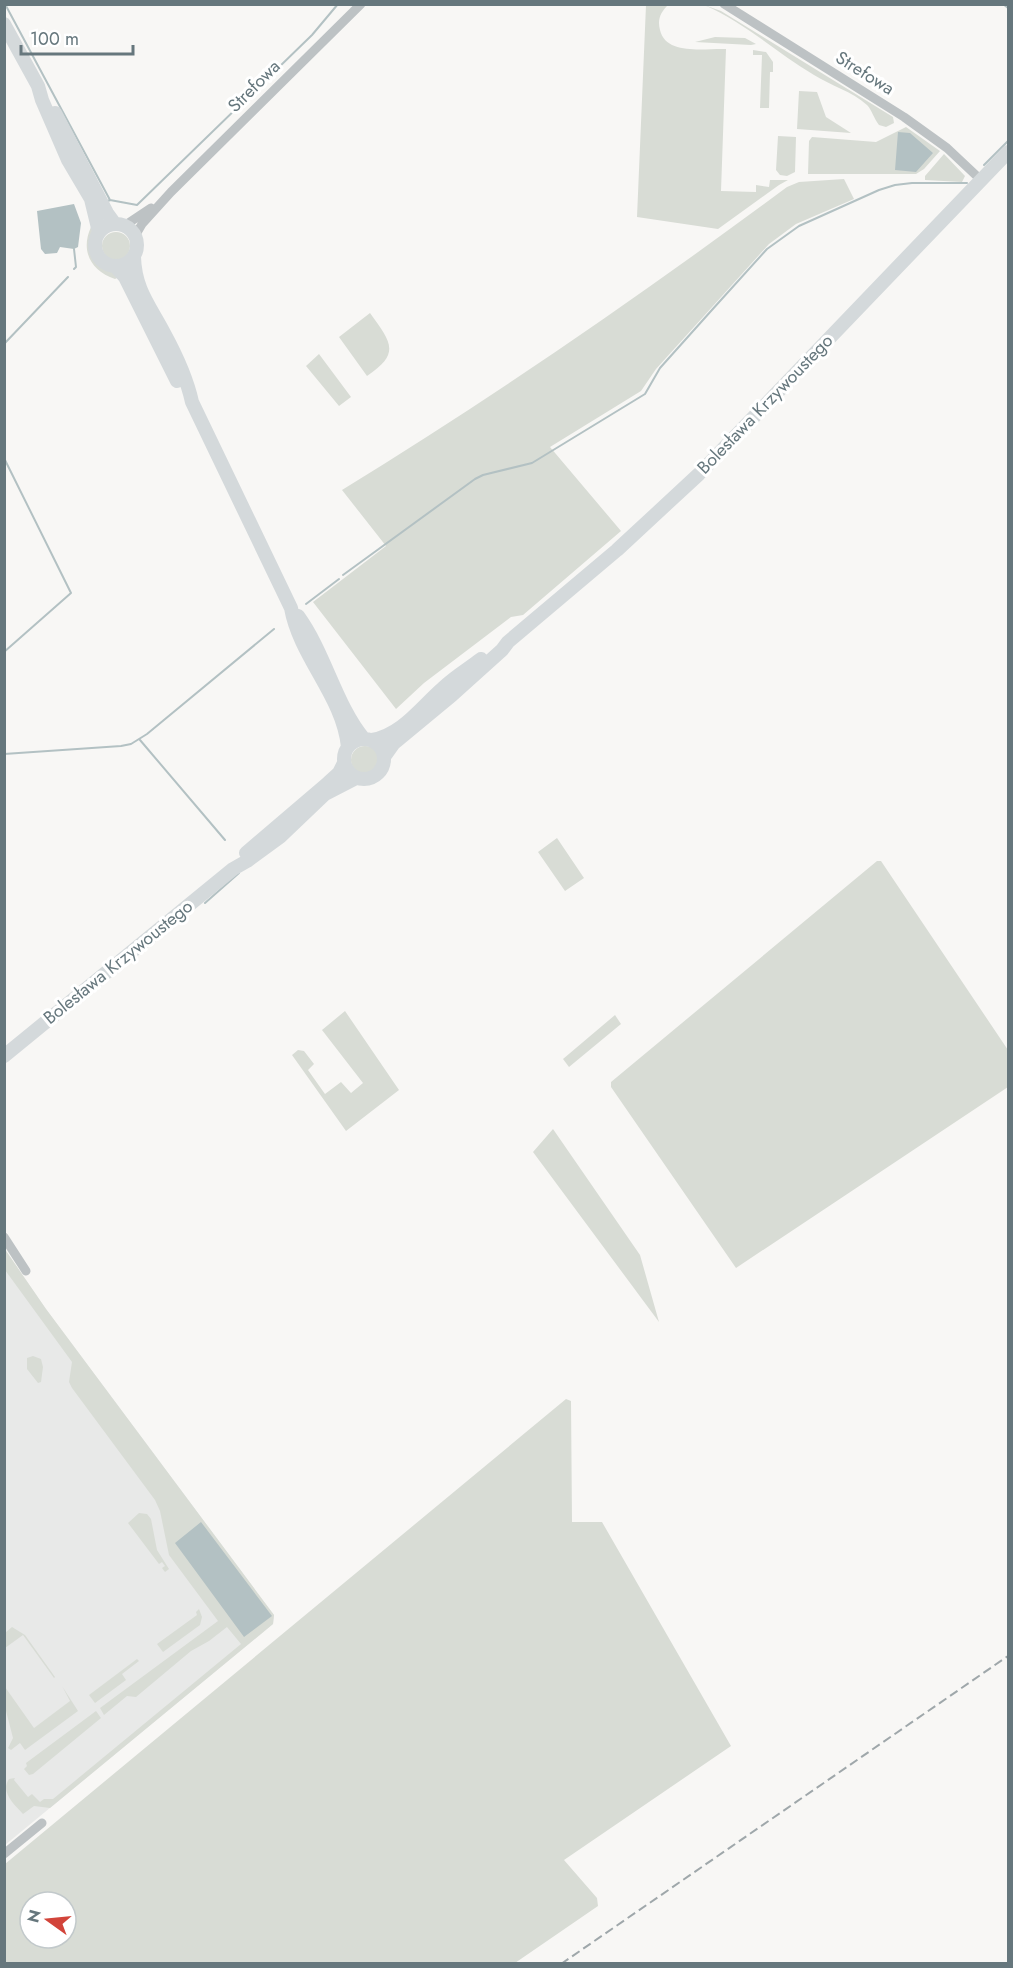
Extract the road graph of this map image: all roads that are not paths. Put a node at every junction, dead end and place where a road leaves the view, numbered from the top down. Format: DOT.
graph roads {
  1 [pos="361,4"];
  2 [pos="724,4"];
  3 [pos="4,24"];
  4 [pos="38,86"];
  5 [pos="1008,152"];
  6 [pos="981,180"];
  7 [pos="171,192"];
  8 [pos="120,225"];
  9 [pos="99,232"];
  10 [pos="135,236"];
  11 [pos="134,256"];
  12 [pos="116,266"];
  13 [pos="192,402"];
  14 [pos="291,608"];
  15 [pos="508,642"];
  16 [pos="368,740"];
  17 [pos="348,747"];
  18 [pos="384,757"];
  19 [pos="344,763"];
  20 [pos="356,778"];
  21 [pos="233,869"];
  22 [pos="4,1056"];
  23 [pos="4,1238"];
  24 [pos="26,1271"];
  25 [pos="42,1823"];
  26 [pos="4,1854"];
  1 -- 7 [label="street, Strefowa"];
  2 -- 6 [label="street, Strefowa"];
  3 -- 4 [label="main road"];
  4 -- 8 [label="main road"];
  4 -- 9 [label="main road"];
  5 -- 6 [label="main road, Bolesława Krzywoustego"];
  6 -- 15 [label="main road, Bolesława Krzywoustego"];
  7 -- 8 [label="street, Strefowa"];
  7 -- 10 [label="street, Strefowa"];
  8 -- 9 [label="main road"];
  8 -- 10 [label="main road"];
  9 -- 12 [label="main road"];
  10 -- 11 [label="main road"];
  11 -- 12 [label="main road"];
  11 -- 13 [label="main road"];
  12 -- 13 [label="main road"];
  13 -- 14 [label="main road"];
  14 -- 16 [label="main road"];
  14 -- 17 [label="main road"];
  15 -- 16 [label="main road, Bolesława Krzywoustego"];
  15 -- 18 [label="main road, Bolesława Krzywoustego"];
  16 -- 17 [label="main road"];
  16 -- 18 [label="main road"];
  17 -- 19 [label="main road"];
  18 -- 20 [label="main road"];
  19 -- 20 [label="main road"];
  19 -- 21 [label="main road, Bolesława Krzywoustego"];
  20 -- 21 [label="main road, Bolesława Krzywoustego"];
  21 -- 22 [label="main road, Bolesława Krzywoustego"];
  23 -- 24 [label="street"];
  25 -- 26 [label="street"];
}
